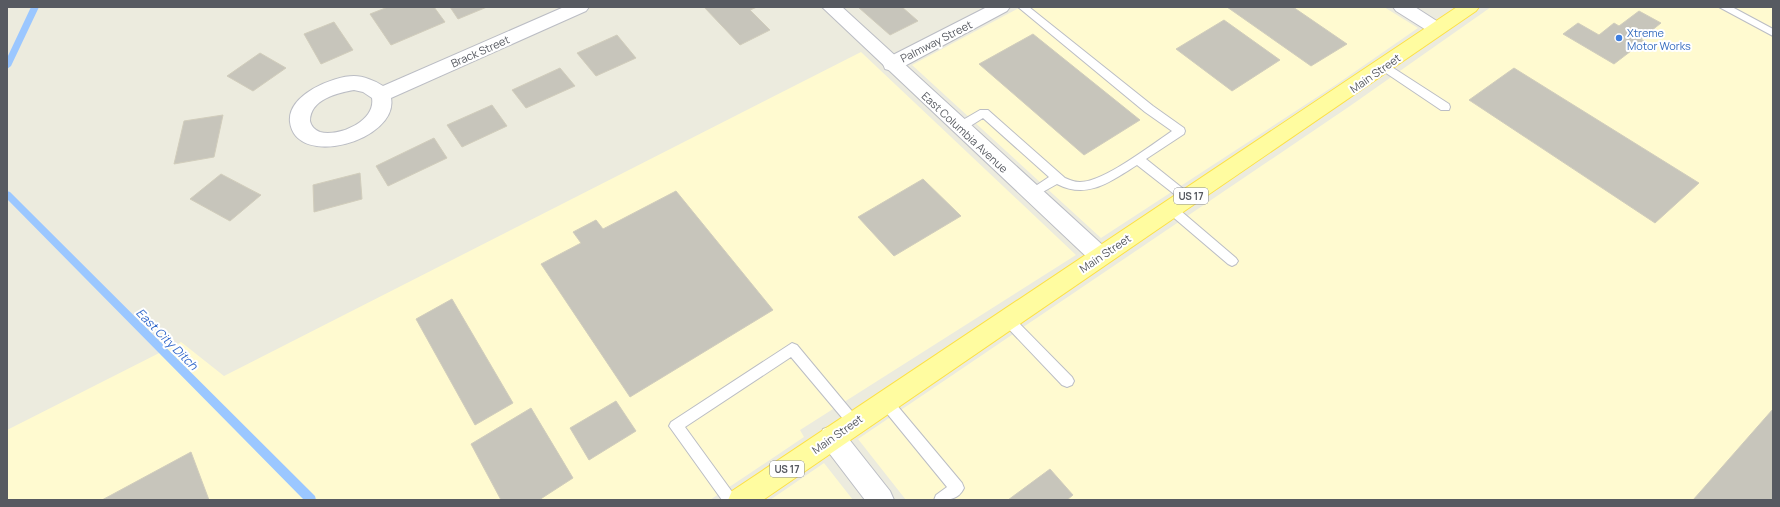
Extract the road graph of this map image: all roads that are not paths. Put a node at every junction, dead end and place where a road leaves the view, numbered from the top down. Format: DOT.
graph roads {
  1 [pos="580,7"];
  2 [pos="831,7"];
  3 [pos="1001,7"];
  4 [pos="1023,7"];
  5 [pos="1402,7"];
  6 [pos="1470,7"];
  7 [pos="1724,7"];
  8 [pos="1437,29"];
  9 [pos="1773,33"];
  10 [pos="892,64"];
  11 [pos="1384,66"];
  12 [pos="381,95"];
  13 [pos="1446,107"];
  14 [pos="960,127"];
  15 [pos="1138,159"];
  16 [pos="1057,178"];
  17 [pos="1032,194"];
  18 [pos="1179,204"];
  19 [pos="1100,256"];
  20 [pos="1232,261"];
  21 [pos="1007,319"];
  22 [pos="1066,381"];
  23 [pos="885,401"];
  24 [pos="854,422"];
  25 [pos="832,437"];
  26 [pos="731,500"];
  27 [pos="741,500"];
  28 [pos="881,500"];
  29 [pos="941,500"];
  1 -- 12 [label="street, Brack Street"];
  2 -- 10 [label="street, East Columbia Avenue"];
  3 -- 10 [label="street, Palmway Street"];
  4 -- 15 [label="lane"];
  5 -- 8 [label="street"];
  6 -- 8 [label="main road, Main Street / US 17"];
  7 -- 9 [label="lane"];
  8 -- 11 [label="main road, Main Street / US 17"];
  10 -- 14 [label="street, East Columbia Avenue"];
  11 -- 13 [label="lane"];
  11 -- 18 [label="main road, Main Street / US 17"];
  14 -- 16 [label="lane"];
  14 -- 17 [label="street, East Columbia Avenue"];
  15 -- 16 [label="lane"];
  15 -- 18 [label="lane"];
  16 -- 17 [label="lane"];
  17 -- 19 [label="street, East Columbia Avenue"];
  18 -- 19 [label="main road, Main Street / US 17"];
  18 -- 20 [label="lane"];
  19 -- 21 [label="main road, Main Street / US 17"];
  21 -- 22 [label="lane"];
  21 -- 23 [label="main road, Main Street / US 17"];
  23 -- 24 [label="main road, Main Street / US 17"];
  23 -- 29 [label="lane"];
  24 -- 25 [label="main road, Main Street / US 17"];
  24 -- 26 [label="lane"];
  25 -- 27 [label="main road, Main Street / US 17"];
  25 -- 28 [label="street"];
}
